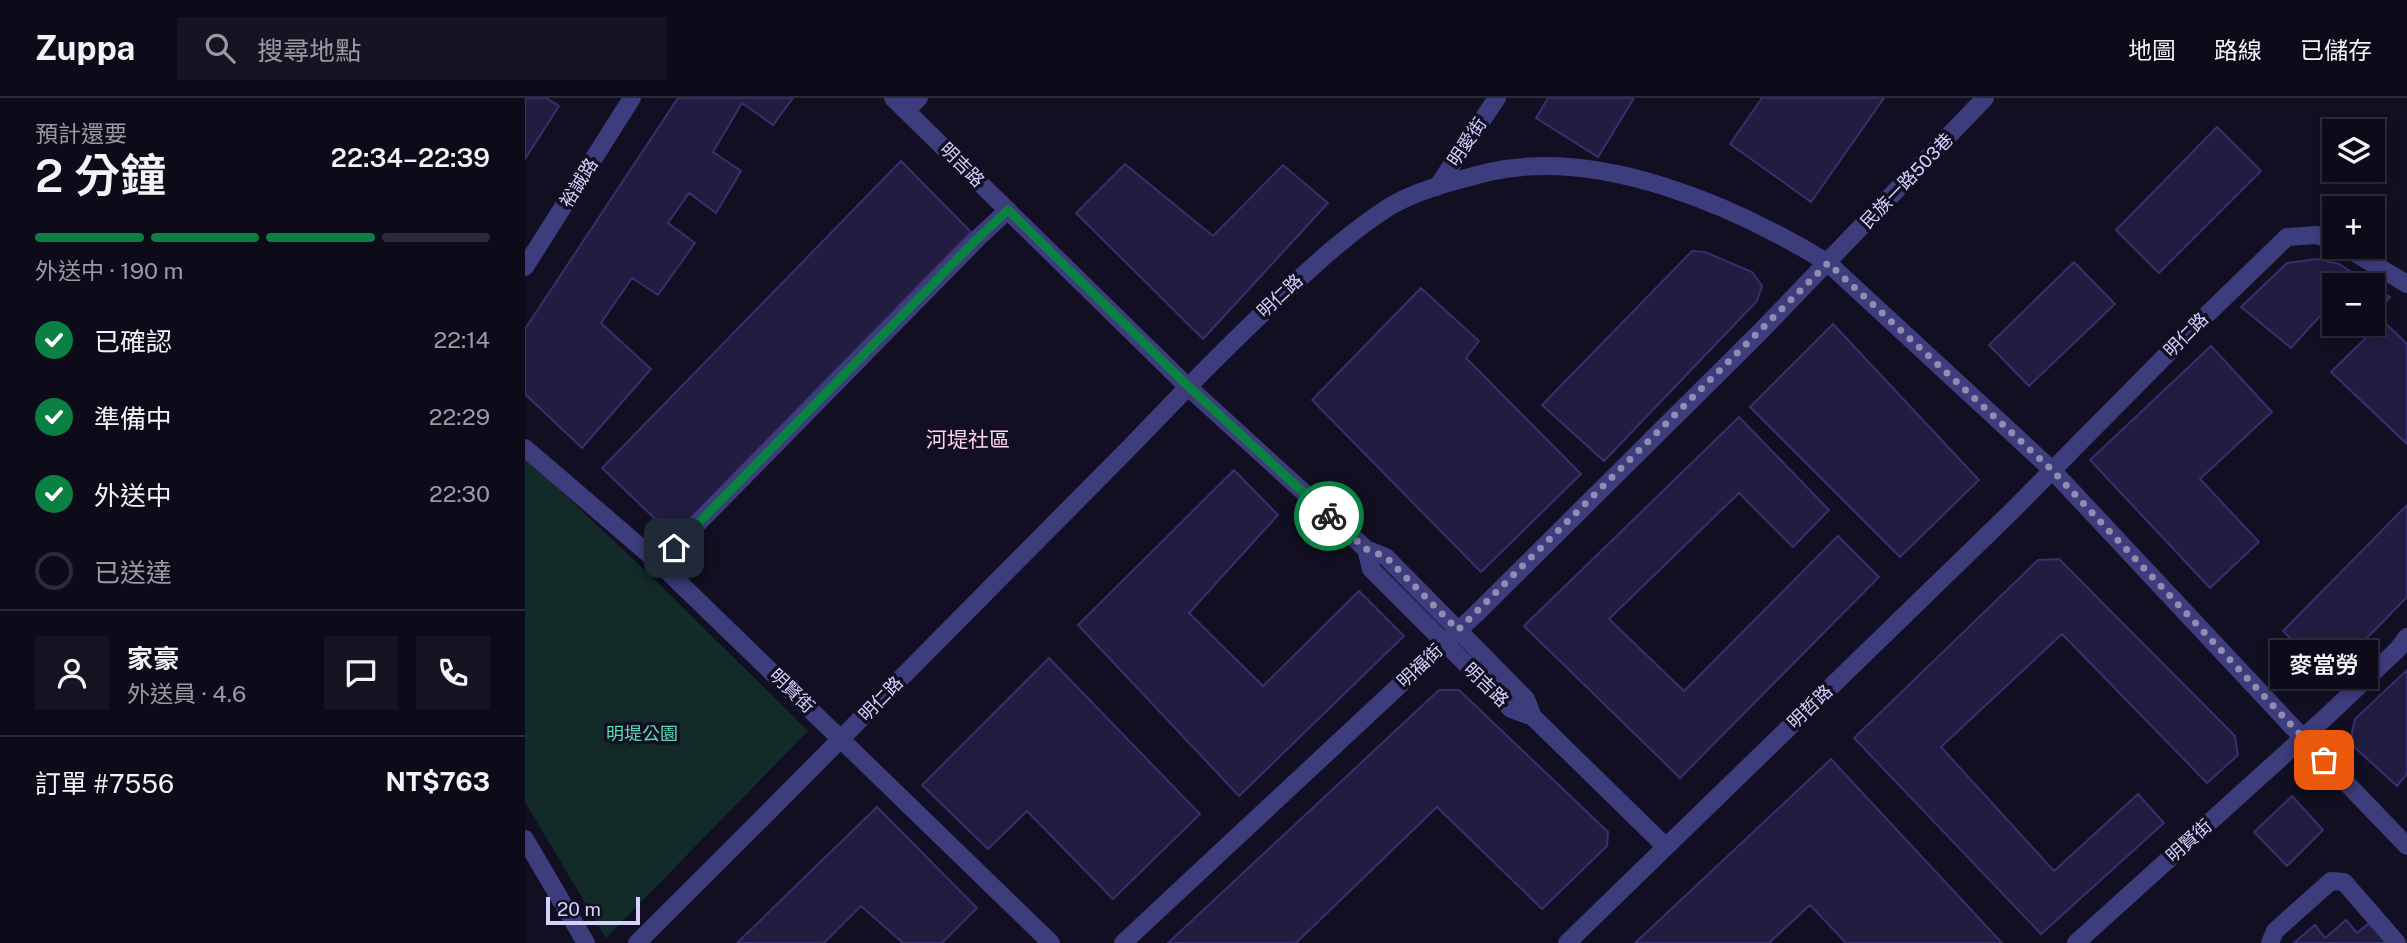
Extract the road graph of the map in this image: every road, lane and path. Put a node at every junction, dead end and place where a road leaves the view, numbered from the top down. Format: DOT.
graph roads {
  1 [pos="632,98"];
  2 [pos="1497,98"];
  3 [pos="1985,98"];
  4 [pos="906,102"];
  5 [pos="1437,187"];
  6 [pos="1008,210"];
  7 [pos="2322,237"];
  8 [pos="2365,259"];
  9 [pos="1828,263"];
  10 [pos="525,267"];
  11 [pos="2407,284"];
  12 [pos="1188,386"];
  13 [pos="525,448"];
  14 [pos="2052,470"];
  15 [pos="1366,549"];
  16 [pos="659,563"];
  17 [pos="1458,630"];
  18 [pos="2407,637"];
  19 [pos="1445,643"];
  20 [pos="1533,717"];
  21 [pos="2303,738"];
  22 [pos="842,739"];
  23 [pos="525,839"];
  24 [pos="2407,846"];
  25 [pos="1666,847"];
  26 [pos="586,943"];
  27 [pos="638,943"];
  28 [pos="1051,943"];
  29 [pos="1123,943"];
  30 [pos="1567,943"];
  31 [pos="2076,943"];
  32 [pos="2270,943"];
  33 [pos="2397,943"];
  1 -- 10 [label="street, 裕誠路"];
  2 -- 5 [label="street, 明愛街"];
  3 -- 9 [label="street, 民族一路503巷"];
  4 -- 6 [label="street, 明吉路"];
  5 -- 9 [label="street, 明仁路"];
  5 -- 12 [label="street, 明仁路"];
  6 -- 12 [label="street, 明吉路"];
  6 -- 16 [label="street"];
  7 -- 14 [label="street, 明仁路"];
  8 -- 11 [label="street"];
  9 -- 14 [label="street, 明仁路"];
  9 -- 17 [label="street, 明福街"];
  12 -- 15 [label="street, 明吉路"];
  12 -- 22 [label="street, 明仁路"];
  13 -- 16 [label="street, 明賢街"];
  14 -- 21 [label="street, 明仁路"];
  14 -- 25 [label="street, 明哲路"];
  15 -- 17 [label="street, 明吉路"];
  15 -- 19 [label="street, 明吉路"];
  16 -- 22 [label="street, 明賢街"];
  17 -- 19 [label="street, 明福街"];
  17 -- 20 [label="street, 明吉路"];
  18 -- 21 [label="street"];
  19 -- 20 [label="street, 明吉路"];
  19 -- 29 [label="street, 明福街"];
  20 -- 25 [label="street, 明吉路"];
  21 -- 24 [label="street, 明仁路"];
  21 -- 31 [label="street, 明賢街"];
  22 -- 27 [label="street, 明仁路"];
  22 -- 28 [label="street, 明賢街"];
  23 -- 26 [label="street"];
  25 -- 30 [label="street, 明哲路"];
  32 -- 33 [label="street"];
}
